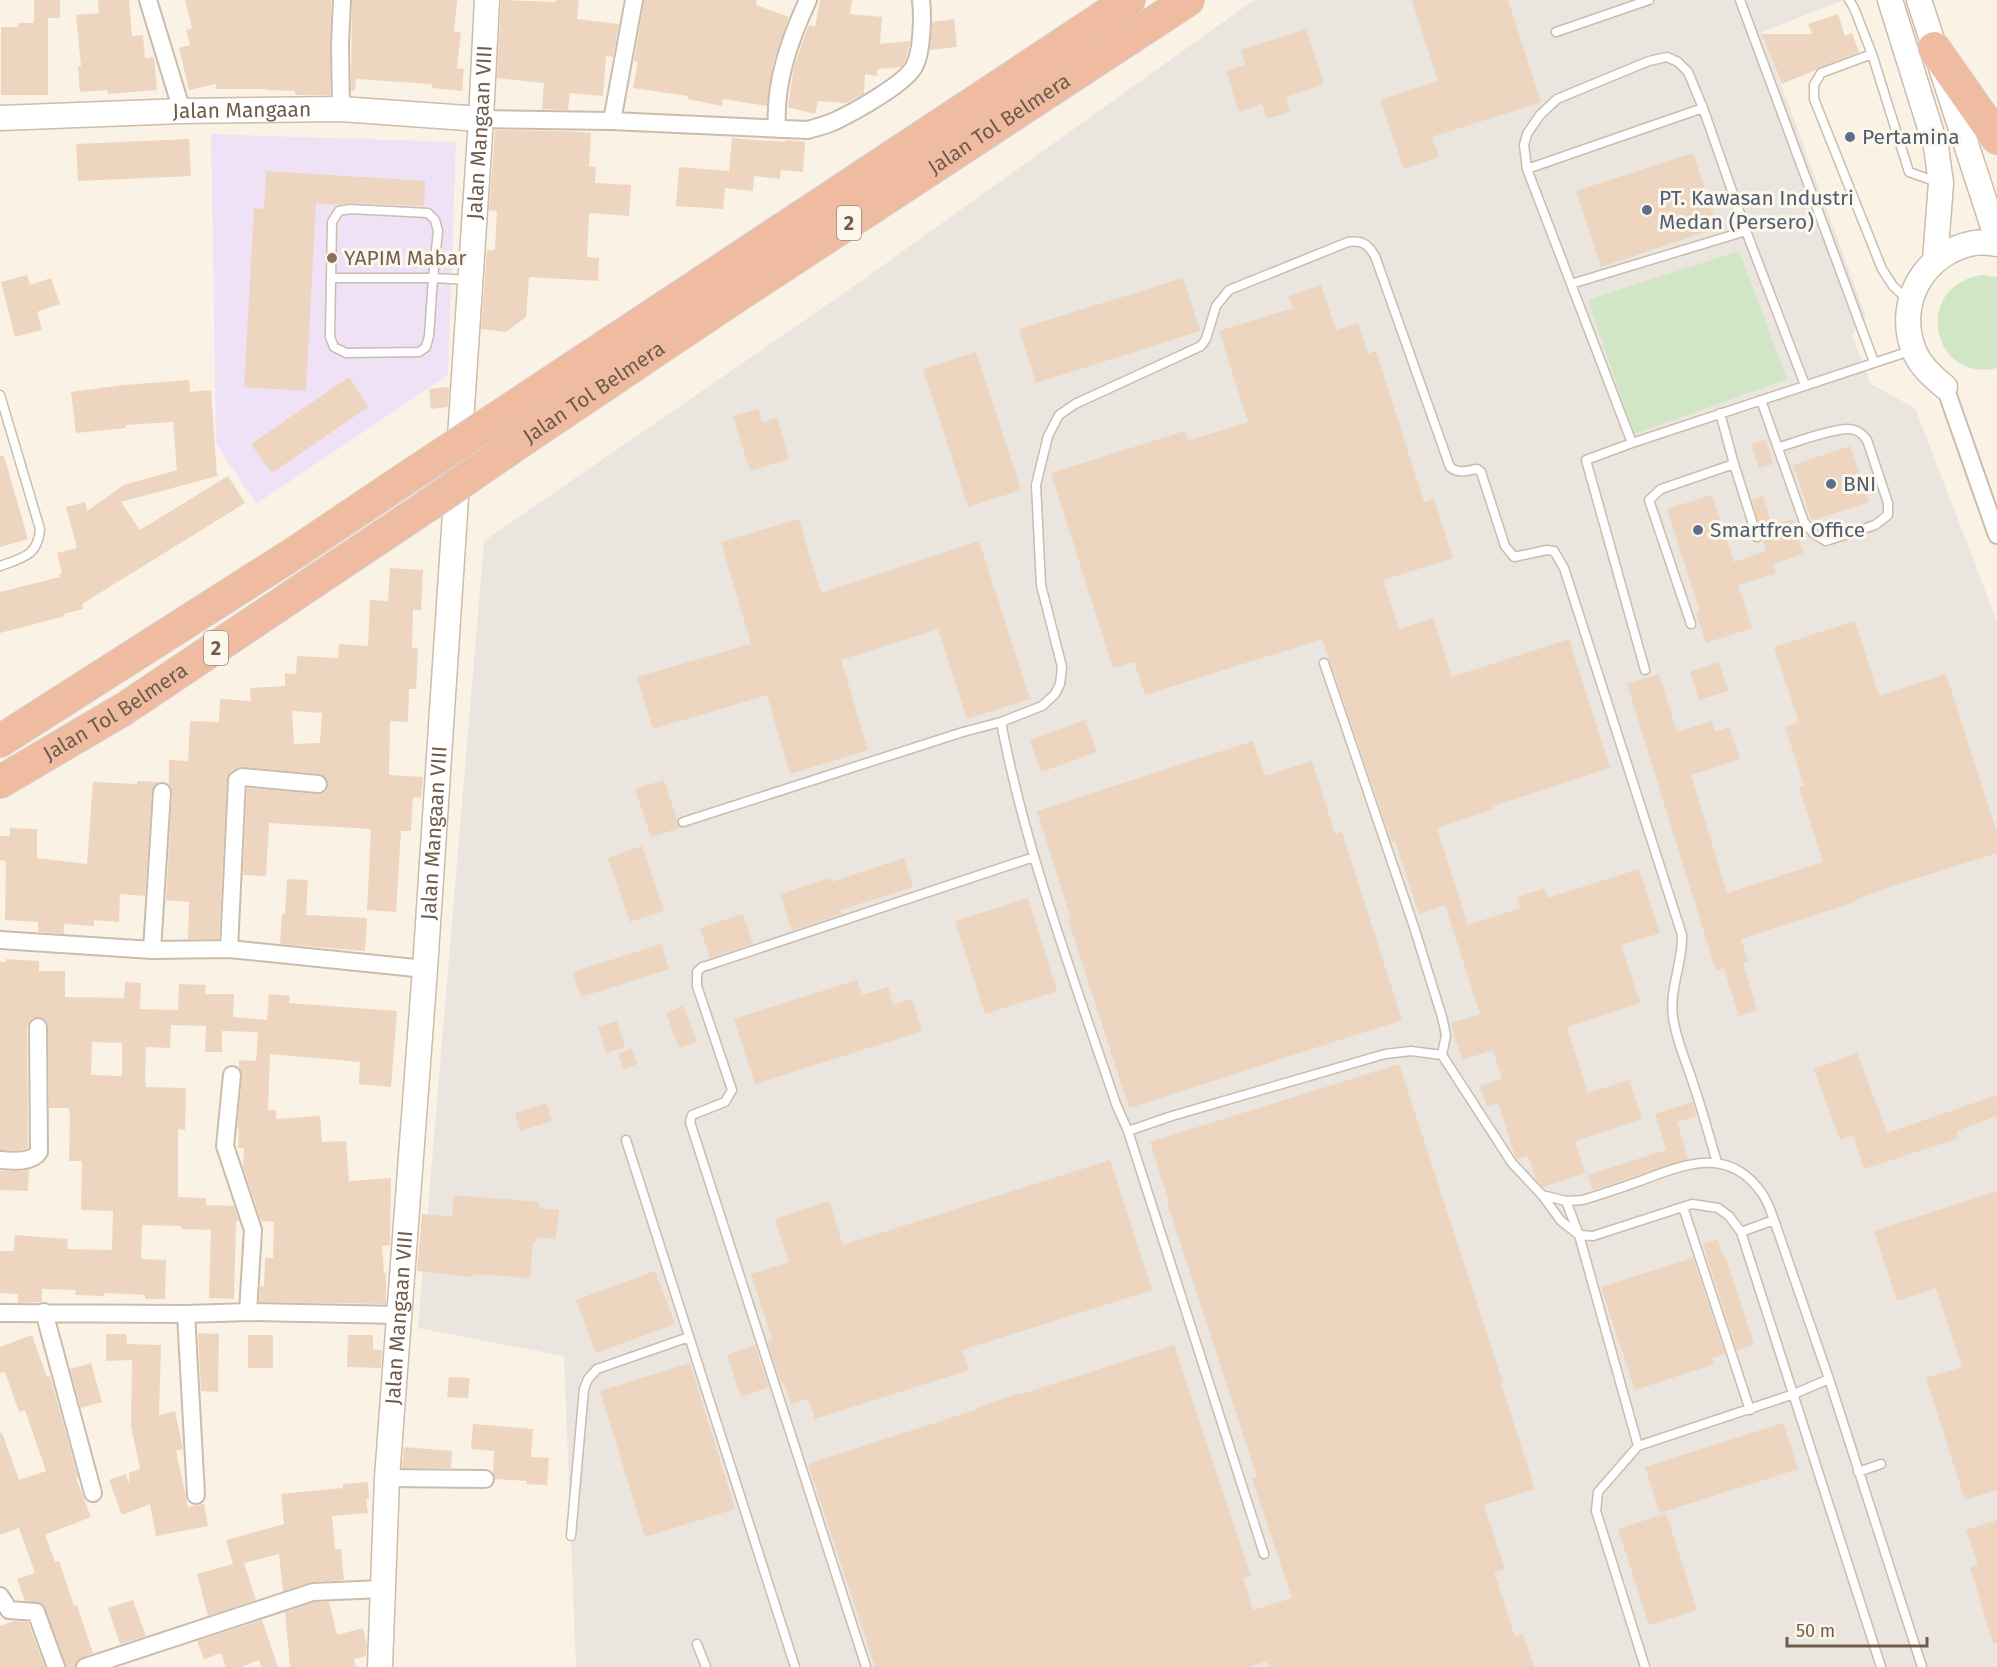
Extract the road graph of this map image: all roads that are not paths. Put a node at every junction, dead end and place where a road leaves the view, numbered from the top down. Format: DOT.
graph roads {
  1 [pos="148,0"];
  2 [pos="342,0"];
  3 [pos="487,0"];
  4 [pos="634,0"];
  5 [pos="808,0"];
  6 [pos="921,0"];
  7 [pos="1129,0"];
  8 [pos="1188,0"];
  9 [pos="1648,0"];
  10 [pos="1740,0"];
  11 [pos="1849,0"];
  12 [pos="1890,0"];
  13 [pos="1919,0"];
  14 [pos="1556,32"];
  15 [pos="1934,48"];
  16 [pos="1872,54"];
  17 [pos="1703,108"];
  18 [pos="341,109"];
  19 [pos="183,111"];
  20 [pos="0,118"];
  21 [pos="481,119"];
  22 [pos="612,121"];
  23 [pos="777,129"];
  24 [pos="1997,138"];
  25 [pos="1527,169"];
  26 [pos="1941,183"];
  27 [pos="1746,231"];
  28 [pos="1997,242"];
  29 [pos="1935,261"];
  30 [pos="331,278"];
  31 [pos="433,278"];
  32 [pos="471,280"];
  33 [pos="1571,284"];
  34 [pos="1909,302"];
  35 [pos="1913,350"];
  36 [pos="1874,362"];
  37 [pos="1805,385"];
  38 [pos="1945,387"];
  39 [pos="0,394"];
  40 [pos="1761,400"];
  41 [pos="1720,413"];
  42 [pos="1632,443"];
  43 [pos="1779,447"];
  44 [pos="1734,464"];
  45 [pos="1997,535"];
  46 [pos="1757,537"];
  47 [pos="0,566"];
  48 [pos="1691,624"];
  49 [pos="1324,663"];
  50 [pos="1645,670"];
  51 [pos="1001,722"];
  52 [pos="0,741"];
  53 [pos="0,782"];
  54 [pos="318,784"];
  55 [pos="162,792"];
  56 [pos="683,822"];
  57 [pos="1034,857"];
  58 [pos="0,940"];
  59 [pos="229,949"];
  60 [pos="152,950"];
  61 [pos="425,969"];
  62 [pos="38,1027"];
  63 [pos="1442,1055"];
  64 [pos="232,1075"];
  65 [pos="1128,1131"];
  66 [pos="626,1140"];
  67 [pos="0,1160"];
  68 [pos="1718,1162"];
  69 [pos="1542,1195"];
  70 [pos="1566,1202"];
  71 [pos="1683,1207"];
  72 [pos="1774,1220"];
  73 [pos="1741,1232"];
  74 [pos="1579,1235"];
  75 [pos="44,1312"];
  76 [pos="248,1312"];
  77 [pos="0,1313"];
  78 [pos="186,1314"];
  79 [pos="399,1315"];
  80 [pos="689,1337"];
  81 [pos="1829,1379"];
  82 [pos="1794,1394"];
  83 [pos="1750,1410"];
  84 [pos="1638,1446"];
  85 [pos="1881,1464"];
  86 [pos="1858,1472"];
  87 [pos="387,1479"];
  88 [pos="486,1479"];
  89 [pos="93,1493"];
  90 [pos="196,1495"];
  91 [pos="571,1536"];
  92 [pos="1264,1554"];
  93 [pos="382,1588"];
  94 [pos="0,1596"];
  95 [pos="697,1644"];
  96 [pos="56,1667"];
  97 [pos="85,1667"];
  98 [pos="380,1667"];
  99 [pos="706,1667"];
  100 [pos="795,1667"];
  101 [pos="866,1667"];
  102 [pos="1646,1667"];
  103 [pos="1881,1667"];
  104 [pos="1922,1667"];
  1 -- 19 [label="street"];
  2 -- 18 [label="street"];
  3 -- 21 [label="street, Jalan Mangaan VIII"];
  4 -- 22 [label="street"];
  5 -- 23 [label="street"];
  6 -- 23 [label="street"];
  7 -- 52 [label="highway, Jalan Tol Belmera / 2, bridge"];
  8 -- 53 [label="highway, Jalan Tol Belmera / 2, bridge"];
  9 -- 14 [label="lane"];
  10 -- 36 [label="lane"];
  11 -- 16 [label="lane"];
  12 -- 26 [label="street"];
  13 -- 15 [label="street"];
  15 -- 24 [label="highway"];
  15 -- 28 [label="street"];
  16 -- 26 [label="lane"];
  16 -- 34 [label="lane"];
  17 -- 25 [label="lane"];
  17 -- 25 [label="lane"];
  17 -- 27 [label="lane"];
  18 -- 19 [label="street, Jalan Mangaan"];
  18 -- 21 [label="street, Jalan Mangaan"];
  19 -- 20 [label="street, Jalan Mangaan"];
  21 -- 22 [label="street"];
  21 -- 32 [label="street, Jalan Mangaan VIII"];
  22 -- 23 [label="street"];
  25 -- 33 [label="lane"];
  26 -- 29 [label="street"];
  27 -- 33 [label="lane"];
  27 -- 37 [label="lane"];
  28 -- 29 [label="street"];
  29 -- 34 [label="street"];
  30 -- 31 [label="lane"];
  30 -- 31 [label="lane"];
  30 -- 31 [label="lane"];
  31 -- 32 [label="lane"];
  32 -- 61 [label="street, Jalan Mangaan VIII"];
  33 -- 42 [label="lane"];
  34 -- 35 [label="street"];
  35 -- 36 [label="lane"];
  35 -- 38 [label="street"];
  36 -- 37 [label="lane"];
  37 -- 40 [label="lane"];
  38 -- 45 [label="street"];
  39 -- 47 [label="lane"];
  40 -- 41 [label="lane"];
  40 -- 43 [label="lane"];
  41 -- 42 [label="lane"];
  41 -- 44 [label="lane"];
  42 -- 50 [label="lane"];
  43 -- 43 [label="lane"];
  44 -- 46 [label="lane"];
  44 -- 48 [label="lane"];
  49 -- 63 [label="lane"];
  51 -- 56 [label="lane"];
  51 -- 57 [label="lane"];
  51 -- 68 [label="lane"];
  54 -- 59 [label="street"];
  55 -- 60 [label="street"];
  57 -- 65 [label="lane"];
  57 -- 101 [label="lane"];
  58 -- 60 [label="street"];
  59 -- 60 [label="street"];
  59 -- 61 [label="street"];
  61 -- 79 [label="street, Jalan Mangaan VIII"];
  62 -- 67 [label="street"];
  63 -- 65 [label="lane"];
  63 -- 69 [label="lane"];
  64 -- 76 [label="street"];
  65 -- 92 [label="lane"];
  66 -- 80 [label="lane"];
  68 -- 70 [label="lane"];
  68 -- 72 [label="lane"];
  69 -- 70 [label="lane"];
  69 -- 74 [label="lane"];
  70 -- 74 [label="lane"];
  71 -- 73 [label="lane"];
  71 -- 74 [label="lane"];
  71 -- 83 [label="lane"];
  72 -- 73 [label="lane"];
  72 -- 81 [label="lane"];
  73 -- 82 [label="lane"];
  74 -- 84 [label="lane"];
  75 -- 77 [label="street"];
  75 -- 78 [label="street"];
  75 -- 89 [label="street"];
  76 -- 78 [label="street"];
  76 -- 79 [label="street"];
  78 -- 90 [label="street"];
  79 -- 87 [label="street, Jalan Mangaan VIII"];
  80 -- 91 [label="lane"];
  80 -- 100 [label="lane"];
  81 -- 82 [label="lane"];
  81 -- 86 [label="lane"];
  82 -- 83 [label="lane"];
  82 -- 103 [label="lane"];
  83 -- 84 [label="lane"];
  84 -- 102 [label="lane"];
  85 -- 86 [label="lane"];
  86 -- 104 [label="lane"];
  87 -- 88 [label="street"];
  87 -- 93 [label="street, Jalan Mangaan VIII"];
  93 -- 97 [label="street"];
  93 -- 98 [label="street, Jalan Mangaan VIII"];
  94 -- 96 [label="street"];
  95 -- 99 [label="lane"];
}
